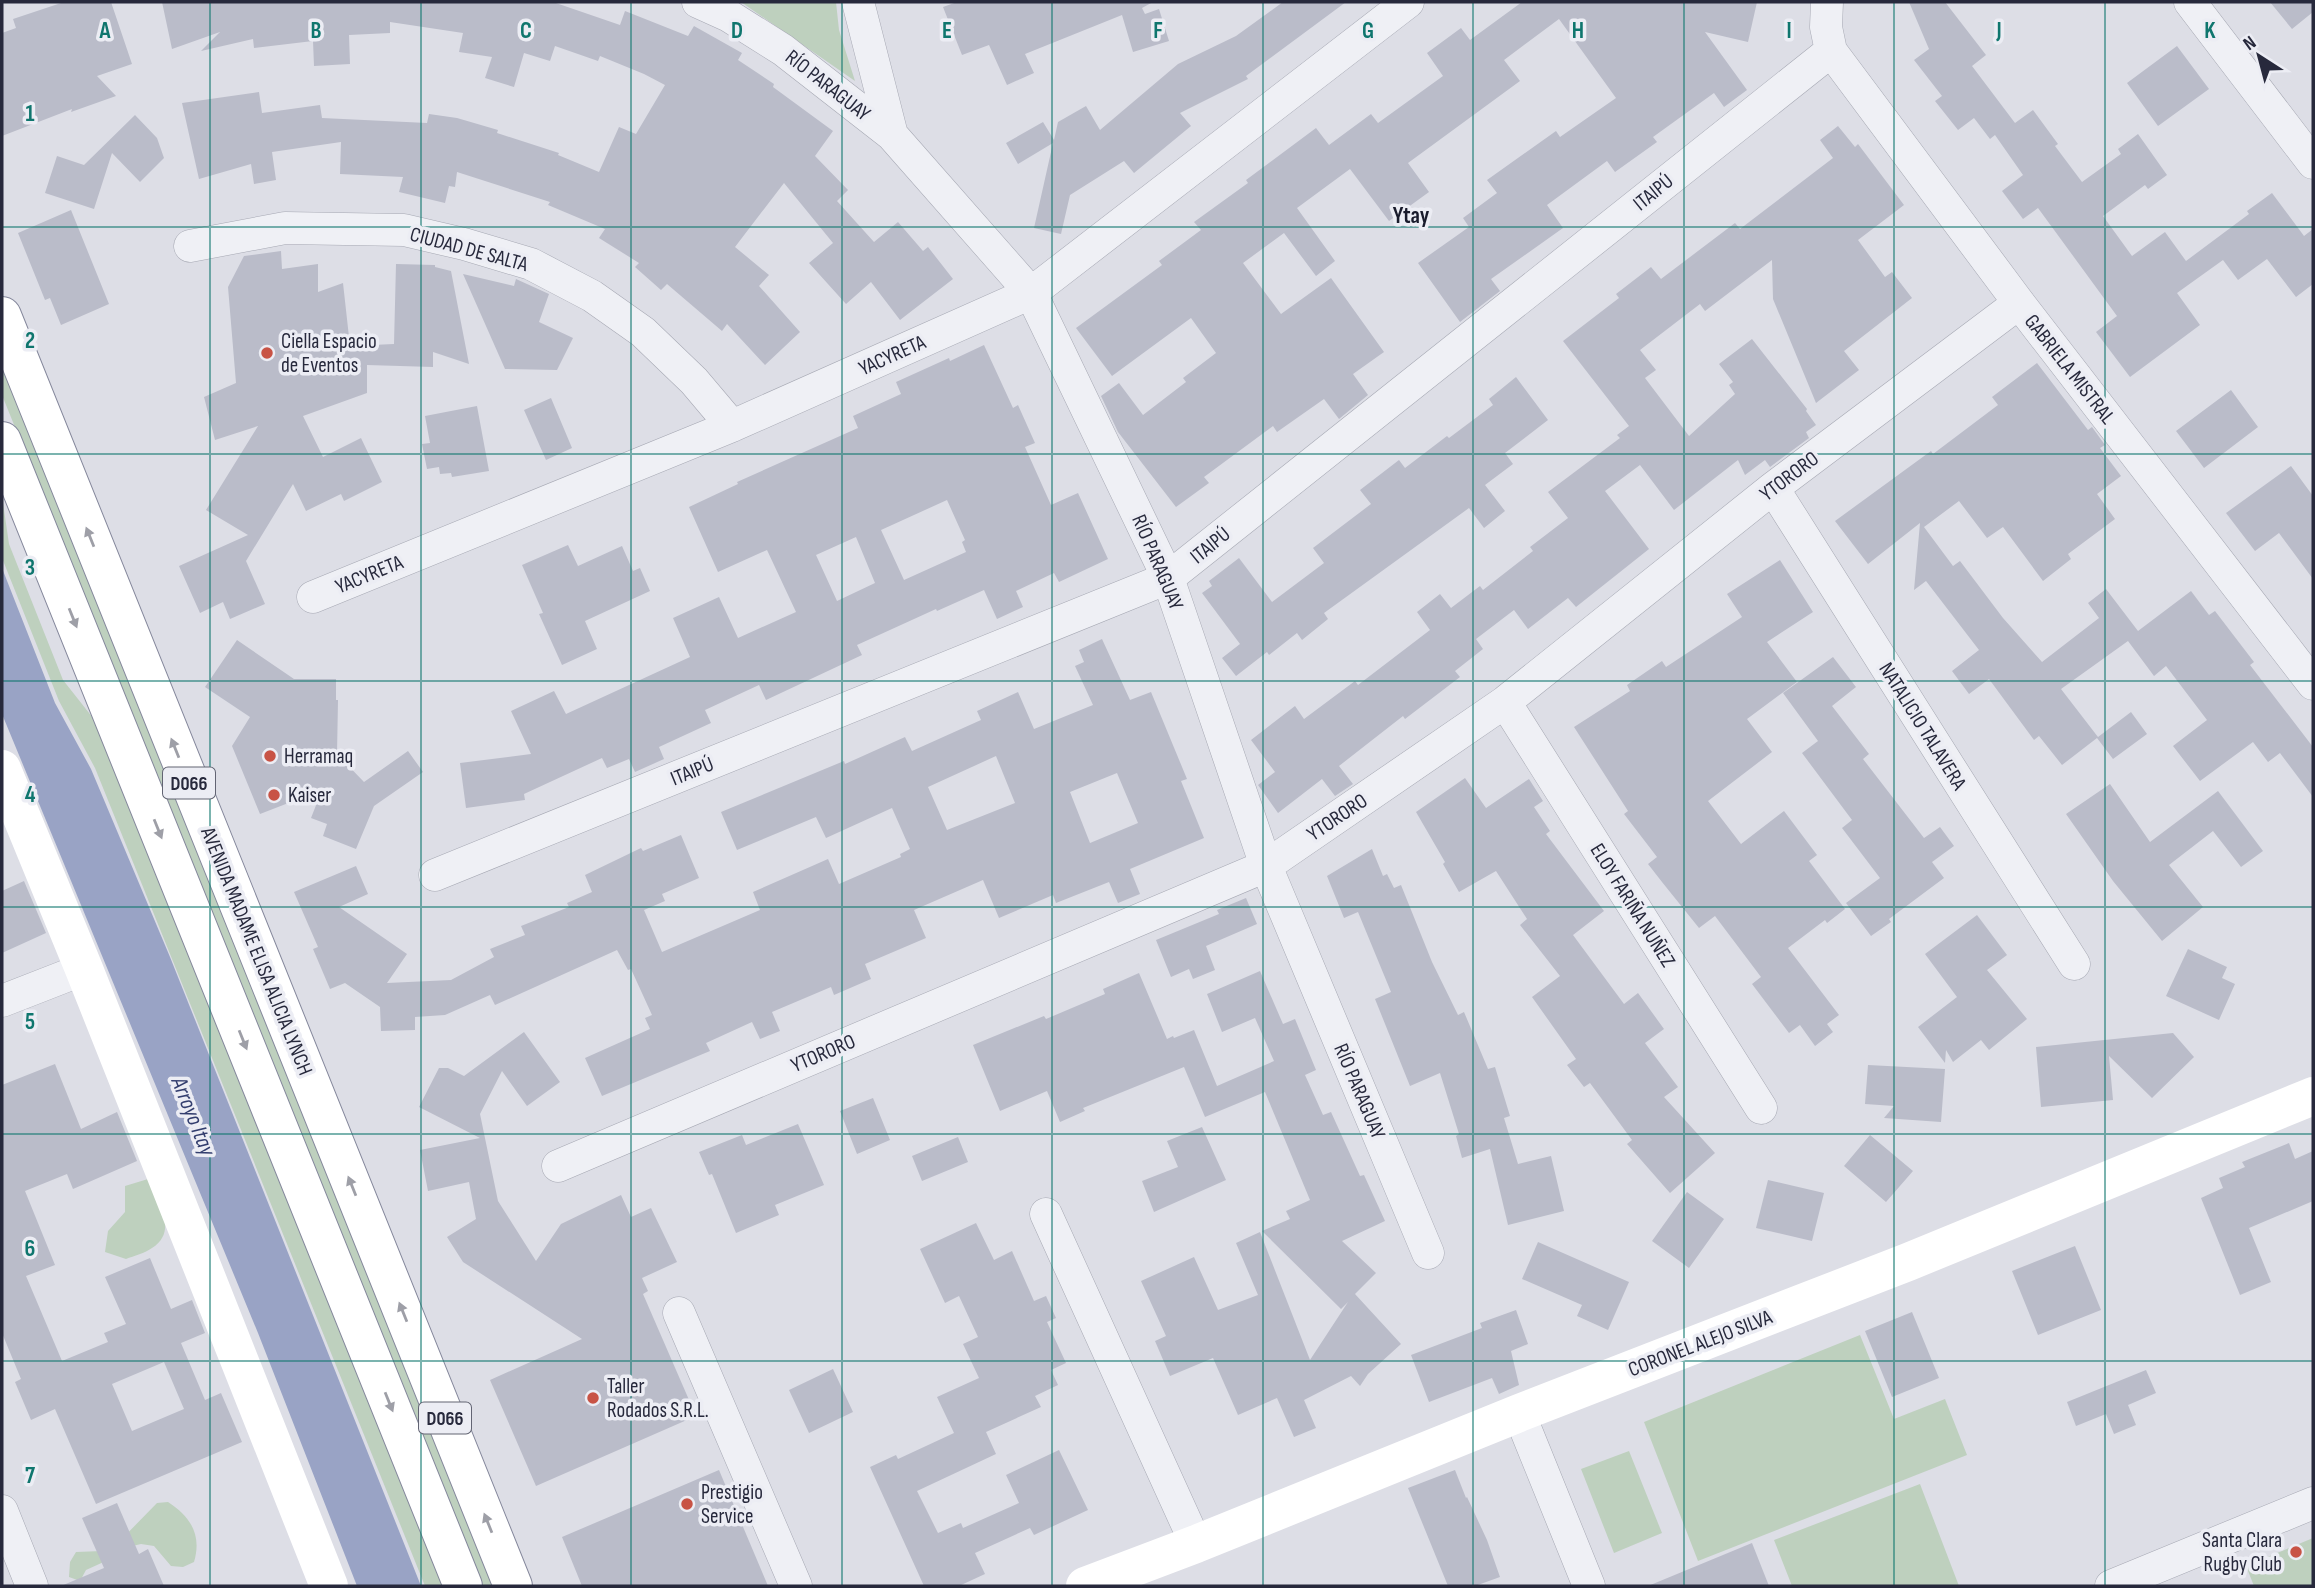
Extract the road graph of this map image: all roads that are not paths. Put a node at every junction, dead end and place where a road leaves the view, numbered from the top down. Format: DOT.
graph roads {
  1 [pos="698,2"];
  2 [pos="858,2"];
  3 [pos="1408,2"];
  4 [pos="1827,2"];
  5 [pos="2190,2"];
  6 [pos="1831,51"];
  7 [pos="892,135"];
  8 [pos="2313,163"];
  9 [pos="190,246"];
  10 [pos="1031,293"];
  11 [pos="2019,303"];
  12 [pos="2,316"];
  13 [pos="732,426"];
  14 [pos="2,441"];
  15 [pos="1773,488"];
  16 [pos="1168,578"];
  17 [pos="313,597"];
  18 [pos="2313,684"];
  19 [pos="1505,702"];
  20 [pos="2,769"];
  21 [pos="1266,866"];
  22 [pos="435,875"];
  23 [pos="2074,964"];
  24 [pos="84,969"];
  25 [pos="2,1001"];
  26 [pos="2313,1096"];
  27 [pos="1761,1108"];
  28 [pos="558,1166"];
  29 [pos="1046,1214"];
  30 [pos="1428,1253"];
  31 [pos="679,1313"];
  32 [pos="1519,1413"];
  33 [pos="2313,1503"];
  34 [pos="2,1511"];
  35 [pos="1196,1544"];
  36 [pos="32,1586"];
  37 [pos="329,1586"];
  38 [pos="463,1586"];
  39 [pos="513,1586"];
  40 [pos="796,1586"];
  41 [pos="1085,1586"];
  42 [pos="1588,1586"];
  43 [pos="2111,1586"];
  1 -- 7 [label="street, RÍO PARAGUAY"];
  2 -- 7 [label="street"];
  3 -- 10 [label="street, YACYRETA"];
  4 -- 6 [label="street"];
  5 -- 8 [label="street"];
  6 -- 11 [label="street, GABRIELA MISTRAL"];
  6 -- 16 [label="street, ITAIPÚ"];
  7 -- 10 [label="street, RÍO PARAGUAY"];
  9 -- 13 [label="street, CIUDAD DE SALTA"];
  10 -- 13 [label="street, YACYRETA"];
  10 -- 16 [label="street, RÍO PARAGUAY"];
  11 -- 15 [label="street, YTORORO"];
  11 -- 18 [label="street, GABRIELA MISTRAL"];
  39 -- 12 [label="main road, AVENIDA MADAME ELISA ALICIA LYNCH / D066, one-way"];
  13 -- 17 [label="street, YACYRETA"];
  14 -- 38 [label="main road, D066, one-way"];
  15 -- 19 [label="street, YTORORO"];
  15 -- 23 [label="street, NATALICIO TALAVERA"];
  16 -- 21 [label="street, RÍO PARAGUAY"];
  16 -- 22 [label="street, ITAIPÚ"];
  19 -- 21 [label="street, YTORORO"];
  19 -- 27 [label="street, ELOY FARIÑA NUÑEZ"];
  20 -- 24 [label="main road"];
  21 -- 28 [label="street, YTORORO"];
  21 -- 30 [label="street, RÍO PARAGUAY"];
  24 -- 25 [label="street"];
  24 -- 37 [label="main road"];
  26 -- 32 [label="main road, CORONEL ALEJO SILVA"];
  29 -- 35 [label="street"];
  31 -- 40 [label="street"];
  32 -- 35 [label="main road, CORONEL ALEJO SILVA"];
  32 -- 42 [label="street"];
  33 -- 43 [label="street"];
  34 -- 36 [label="street"];
  35 -- 41 [label="main road, CORONEL ALEJO SILVA"];
}
